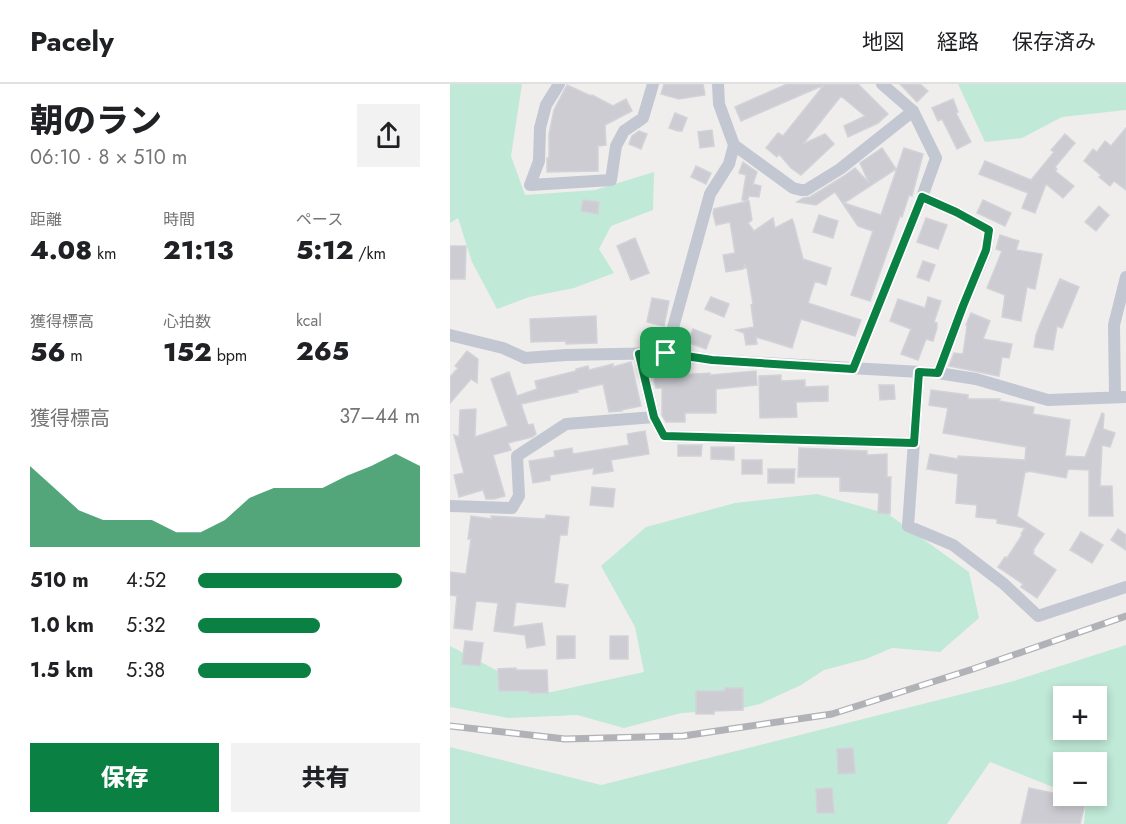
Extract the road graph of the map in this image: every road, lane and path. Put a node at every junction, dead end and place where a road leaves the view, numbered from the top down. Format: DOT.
graph roads {
  1 [pos="559,84"];
  2 [pos="653,84"];
  3 [pos="718,84"];
  4 [pos="882,84"];
  5 [pos="913,111"];
  6 [pos="734,145"];
  7 [pos="922,197"];
  8 [pos="1126,277"];
  9 [pos="450,335"];
  10 [pos="666,353"];
  11 [pos="639,354"];
  12 [pos="853,369"];
  13 [pos="919,372"];
  14 [pos="938,373"];
  15 [pos="1121,397"];
  16 [pos="654,417"];
  17 [pos="914,443"];
  18 [pos="450,506"];
  19 [pos="1126,587"];
  1 -- 2 [label="street"];
  3 -- 6 [label="street"];
  4 -- 5 [label="street"];
  5 -- 6 [label="street"];
  5 -- 7 [label="street"];
  6 -- 10 [label="street"];
  7 -- 12 [label="street"];
  7 -- 14 [label="street"];
  8 -- 15 [label="street"];
  9 -- 11 [label="street"];
  10 -- 11 [label="street"];
  10 -- 12 [label="street"];
  11 -- 16 [label="street"];
  12 -- 13 [label="street"];
  13 -- 14 [label="street"];
  13 -- 17 [label="street"];
  14 -- 15 [label="street"];
  16 -- 17 [label="street"];
  16 -- 18 [label="street"];
  17 -- 19 [label="street"];
}
